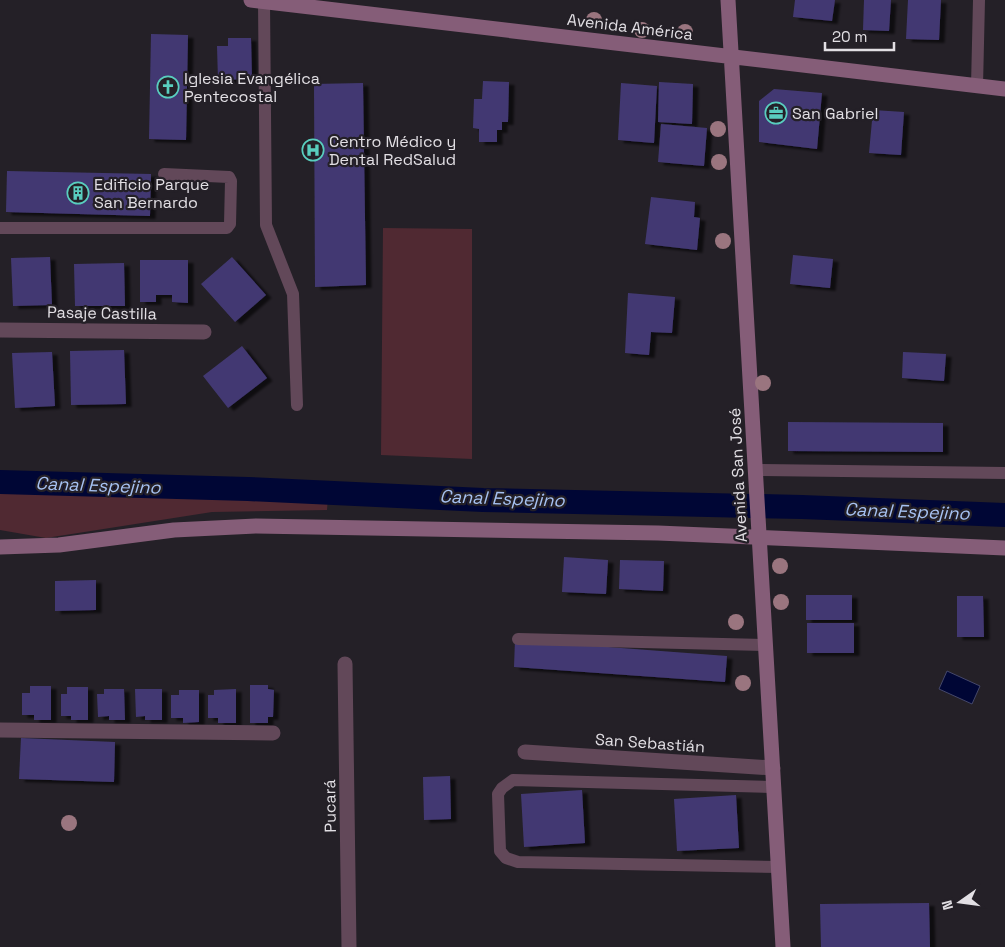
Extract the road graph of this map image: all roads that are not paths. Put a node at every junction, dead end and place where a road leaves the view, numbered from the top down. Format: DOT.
graph roads {
  1 [pos="728,0"];
  2 [pos="979,0"];
  3 [pos="258,1"];
  4 [pos="732,56"];
  5 [pos="977,86"];
  6 [pos="1005,89"];
  7 [pos="164,174"];
  8 [pos="0,228"];
  9 [pos="0,330"];
  10 [pos="204,332"];
  11 [pos="298,405"];
  12 [pos="756,473"];
  13 [pos="1005,473"];
  14 [pos="759,531"];
  15 [pos="0,547"];
  16 [pos="1005,548"];
  17 [pos="518,639"];
  18 [pos="766,645"];
  19 [pos="345,664"];
  20 [pos="0,730"];
  21 [pos="273,733"];
  22 [pos="525,752"];
  23 [pos="773,768"];
  24 [pos="774,787"];
  25 [pos="779,867"];
  26 [pos="349,947"];
  27 [pos="784,947"];
  1 -- 4 [label="street, Avenida San José"];
  2 -- 5 [label="lane"];
  3 -- 4 [label="street, Avenida América"];
  3 -- 11 [label="lane"];
  4 -- 5 [label="street, Avenida América"];
  4 -- 12 [label="street, Avenida San José"];
  5 -- 6 [label="street, Avenida América"];
  7 -- 8 [label="lane"];
  9 -- 10 [label="street, Pasaje Castilla"];
  12 -- 13 [label="lane"];
  12 -- 14 [label="street, Avenida San José"];
  14 -- 15 [label="street"];
  14 -- 16 [label="street"];
  14 -- 18 [label="street, Avenida San José"];
  17 -- 18 [label="lane"];
  18 -- 23 [label="street, Avenida San José"];
  19 -- 26 [label="street, Pucará"];
  20 -- 21 [label="street"];
  22 -- 23 [label="street, San Sebastián"];
  23 -- 24 [label="street, Avenida San José"];
  24 -- 25 [label="street, Avenida San José"];
  24 -- 25 [label="lane"];
  25 -- 27 [label="street, Avenida San José"];
}
